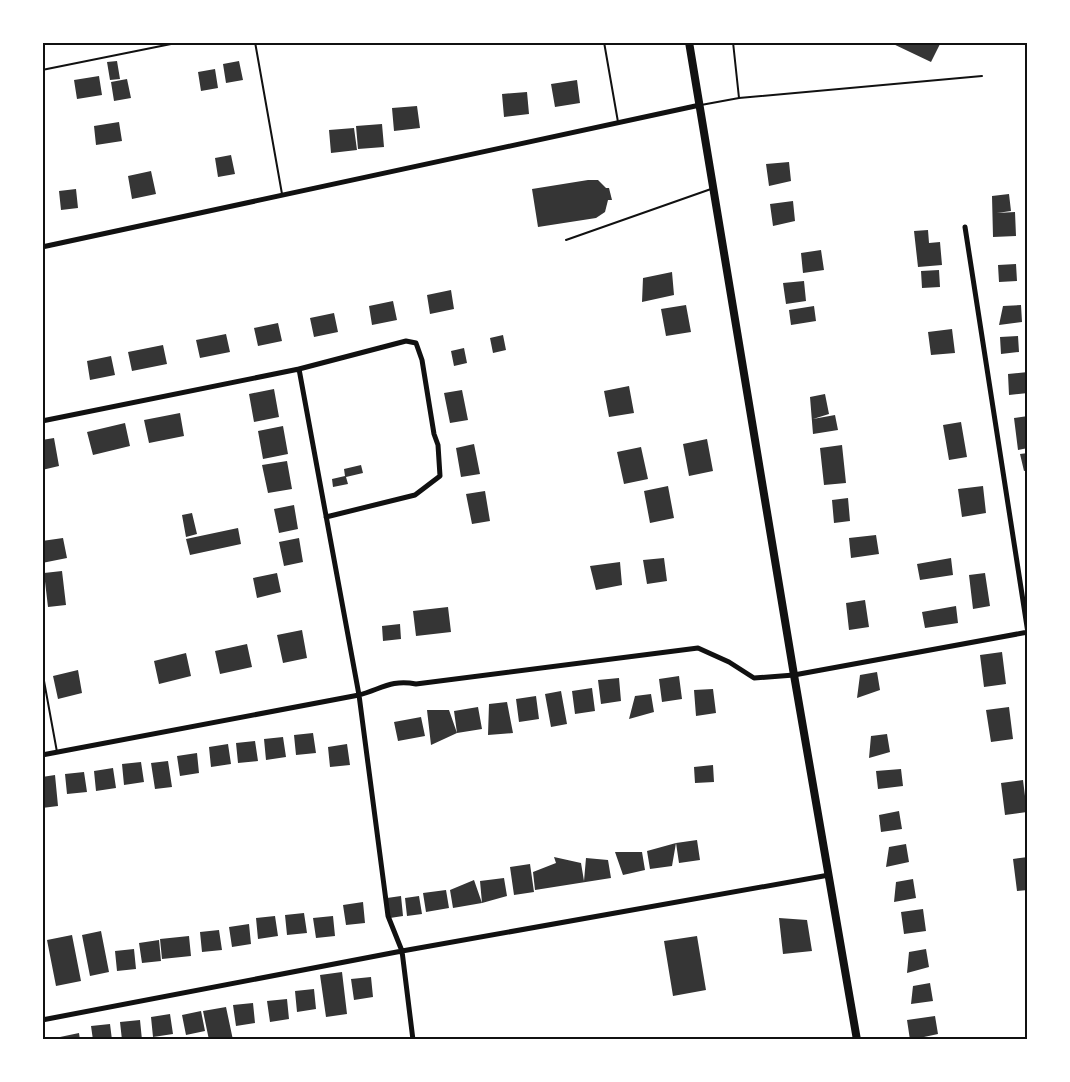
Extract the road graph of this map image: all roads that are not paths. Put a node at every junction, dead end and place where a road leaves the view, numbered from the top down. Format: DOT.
graph roads {
  1 [pos="181,42"];
  2 [pos="255,42"];
  3 [pos="604,42"];
  4 [pos="689,42"];
  5 [pos="733,42"];
  6 [pos="42,70"];
  7 [pos="982,76"];
  8 [pos="739,98"];
  9 [pos="700,105"];
  10 [pos="618,122"];
  11 [pos="713,188"];
  12 [pos="282,194"];
  13 [pos="965,228"];
  14 [pos="566,240"];
  15 [pos="42,247"];
  16 [pos="299,369"];
  17 [pos="42,421"];
  18 [pos="326,517"];
  19 [pos="1028,632"];
  20 [pos="42,670"];
  21 [pos="794,675"];
  22 [pos="359,695"];
  23 [pos="57,752"];
  24 [pos="42,755"];
  25 [pos="829,875"];
  26 [pos="402,951"];
  27 [pos="42,1020"];
  28 [pos="413,1040"];
  29 [pos="857,1040"];
  1 -- 6 [label="lane"];
  2 -- 12 [label="lane"];
  3 -- 10 [label="lane"];
  4 -- 9 [label="main road"];
  5 -- 8 [label="lane"];
  7 -- 8 [label="lane"];
  8 -- 9 [label="lane"];
  9 -- 10 [label="street"];
  9 -- 11 [label="main road"];
  10 -- 12 [label="street"];
  11 -- 14 [label="lane"];
  11 -- 21 [label="main road"];
  12 -- 15 [label="street"];
  13 -- 19 [label="street"];
  16 -- 17 [label="street"];
  16 -- 18 [label="street"];
  16 -- 18 [label="street"];
  18 -- 22 [label="street"];
  19 -- 21 [label="street"];
  20 -- 23 [label="lane"];
  21 -- 22 [label="street"];
  21 -- 25 [label="main road"];
  22 -- 23 [label="street"];
  22 -- 26 [label="street"];
  23 -- 24 [label="street"];
  25 -- 26 [label="street"];
  25 -- 29 [label="main road"];
  26 -- 27 [label="street"];
  26 -- 28 [label="street"];
}
